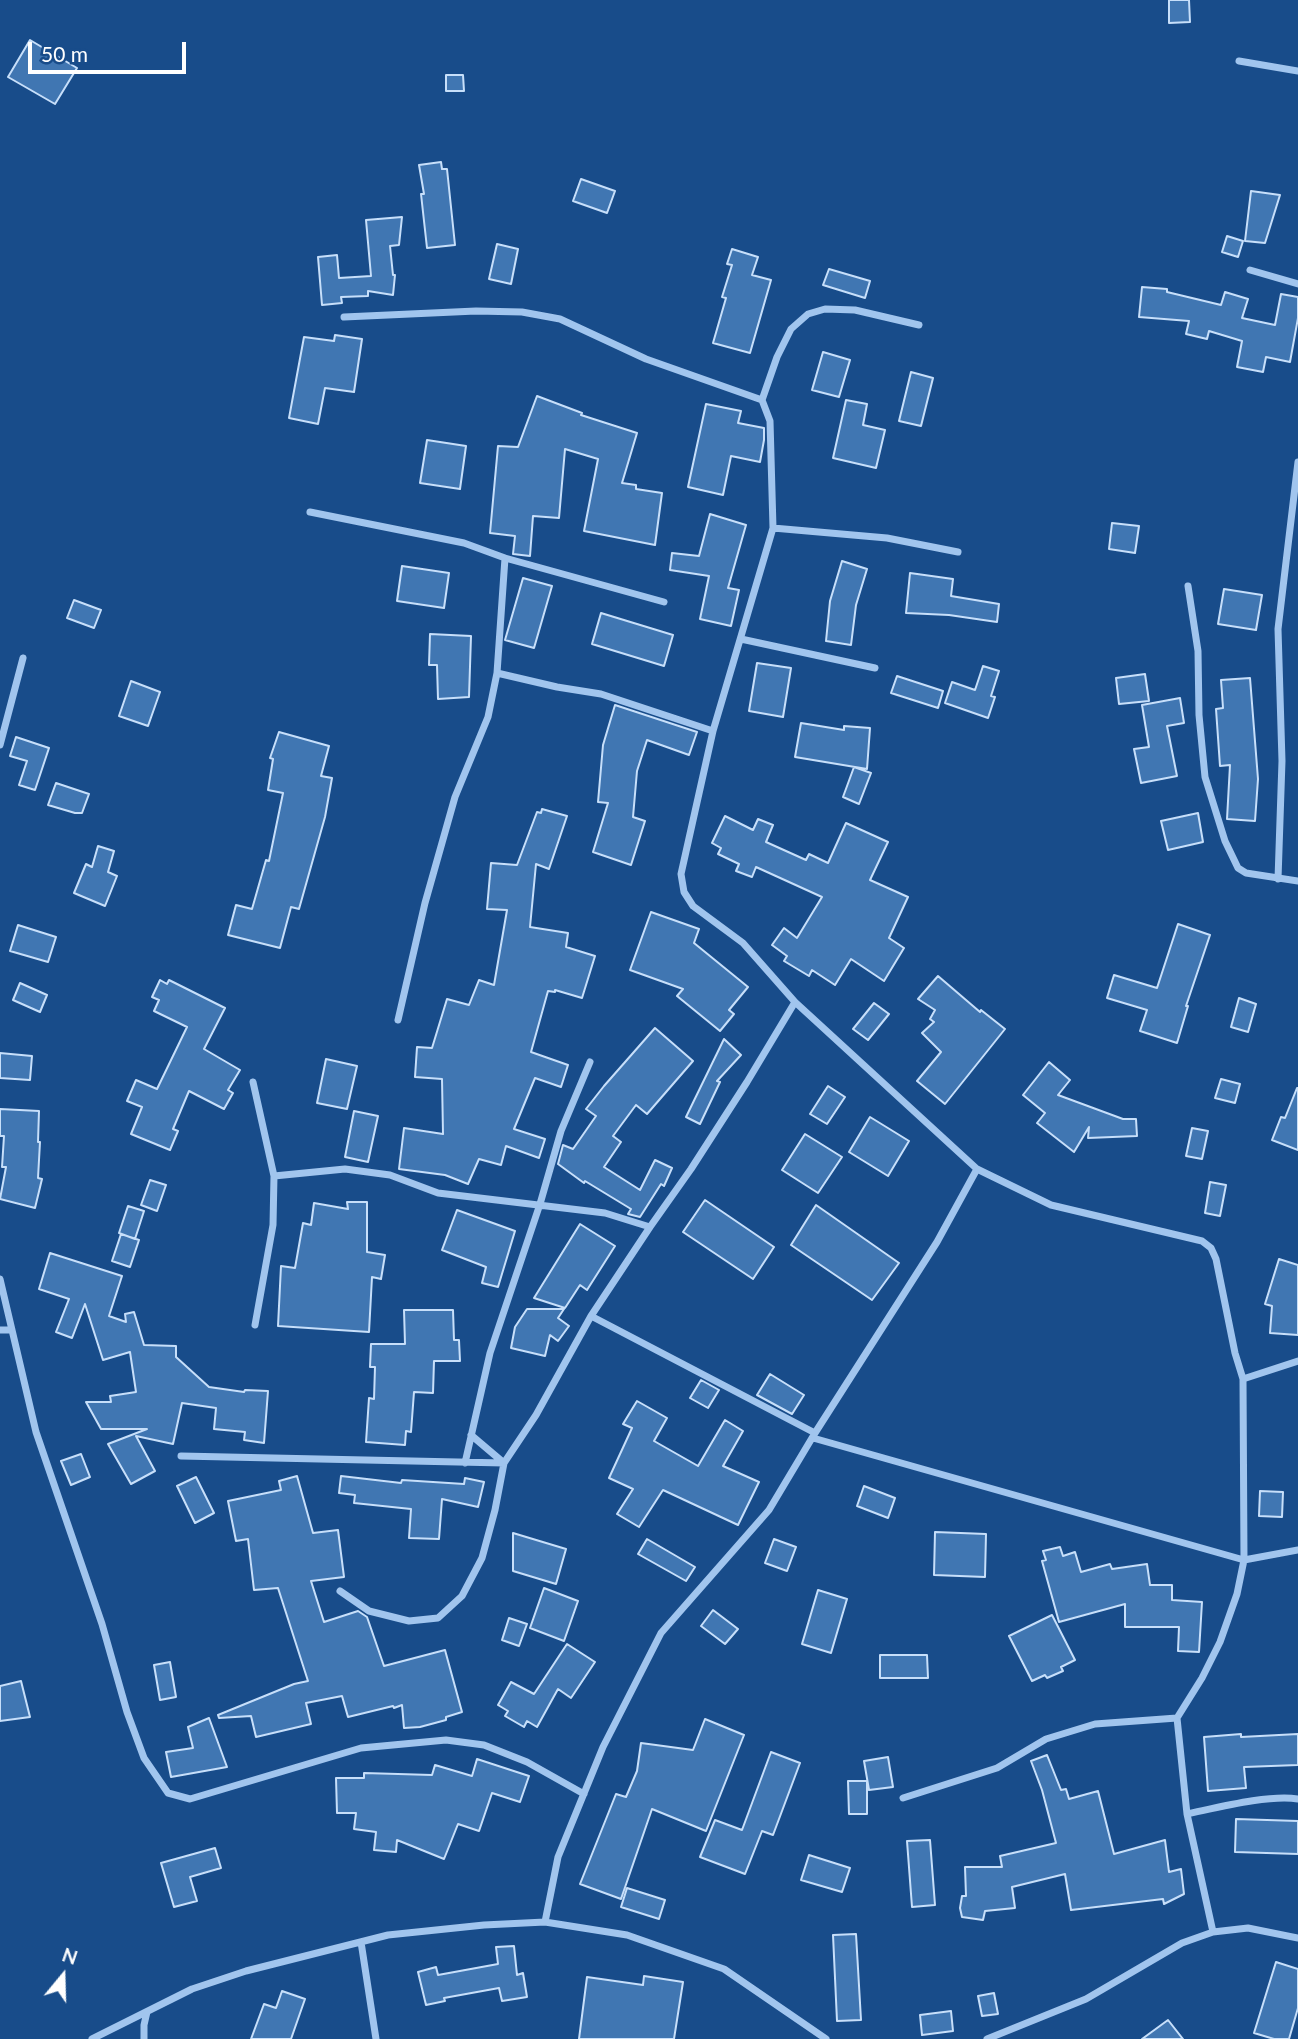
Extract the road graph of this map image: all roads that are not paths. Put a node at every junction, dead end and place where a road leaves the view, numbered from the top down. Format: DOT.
graph roads {
  1 [pos="1239,61"];
  2 [pos="1298,71"];
  3 [pos="1250,270"];
  4 [pos="1298,284"];
  5 [pos="344,317"];
  6 [pos="919,324"];
  7 [pos="762,400"];
  8 [pos="1298,462"];
  9 [pos="310,512"];
  10 [pos="773,528"];
  11 [pos="958,552"];
  12 [pos="505,558"];
  13 [pos="1188,586"];
  14 [pos="664,602"];
  15 [pos="741,639"];
  16 [pos="23,658"];
  17 [pos="875,668"];
  18 [pos="497,673"];
  19 [pos="713,731"];
  20 [pos="0,745"];
  21 [pos="1278,879"];
  22 [pos="1298,881"];
  23 [pos="795,1002"];
  24 [pos="398,1020"];
  25 [pos="590,1062"];
  26 [pos="253,1082"];
  27 [pos="977,1169"];
  28 [pos="274,1176"];
  29 [pos="540,1205"];
  30 [pos="650,1227"];
  31 [pos="0,1279"];
  32 [pos="591,1316"];
  33 [pos="255,1325"];
  34 [pos="0,1330"];
  35 [pos="12,1330"];
  36 [pos="1298,1361"];
  37 [pos="1243,1379"];
  38 [pos="471,1434"];
  39 [pos="814,1436"];
  40 [pos="181,1456"];
  41 [pos="465,1462"];
  42 [pos="504,1463"];
  43 [pos="1298,1550"];
  44 [pos="1244,1560"];
  45 [pos="340,1591"];
  46 [pos="1177,1718"];
  47 [pos="584,1794"];
  48 [pos="903,1798"];
  49 [pos="1298,1799"];
  50 [pos="1187,1814"];
  51 [pos="545,1922"];
  52 [pos="1213,1932"];
  53 [pos="1298,1938"];
  54 [pos="361,1942"];
  55 [pos="147,2012"];
  56 [pos="92,2039"];
  57 [pos="144,2039"];
  58 [pos="376,2039"];
  59 [pos="826,2039"];
  60 [pos="987,2039"];
  1 -- 2 [label="street"];
  3 -- 4 [label="street"];
  5 -- 7 [label="street"];
  6 -- 7 [label="street"];
  7 -- 10 [label="street"];
  8 -- 21 [label="street"];
  9 -- 12 [label="street"];
  10 -- 11 [label="street"];
  10 -- 15 [label="street"];
  12 -- 14 [label="street"];
  12 -- 18 [label="street"];
  13 -- 21 [label="street"];
  15 -- 17 [label="street"];
  15 -- 19 [label="street"];
  16 -- 20 [label="street"];
  18 -- 19 [label="street"];
  18 -- 24 [label="street"];
  19 -- 23 [label="street"];
  21 -- 22 [label="street"];
  23 -- 27 [label="street"];
  23 -- 30 [label="street"];
  25 -- 29 [label="street"];
  26 -- 28 [label="street"];
  27 -- 37 [label="street"];
  27 -- 39 [label="street"];
  28 -- 29 [label="street"];
  28 -- 33 [label="street"];
  29 -- 30 [label="street"];
  29 -- 38 [label="street"];
  30 -- 32 [label="street"];
  31 -- 35 [label="street"];
  32 -- 39 [label="street"];
  32 -- 42 [label="street"];
  34 -- 35 [label="street"];
  35 -- 47 [label="street"];
  36 -- 37 [label="street"];
  37 -- 44 [label="street"];
  38 -- 41 [label="street"];
  38 -- 42 [label="street"];
  39 -- 44 [label="street"];
  39 -- 47 [label="street"];
  40 -- 41 [label="street"];
  41 -- 42 [label="street"];
  42 -- 45 [label="street"];
  43 -- 44 [label="street"];
  44 -- 46 [label="street"];
  46 -- 48 [label="street"];
  46 -- 50 [label="street"];
  47 -- 51 [label="street"];
  49 -- 50 [label="street"];
  50 -- 52 [label="street"];
  51 -- 54 [label="street"];
  51 -- 59 [label="street"];
  52 -- 53 [label="street"];
  52 -- 60 [label="street"];
  54 -- 55 [label="street"];
  54 -- 58 [label="street"];
  55 -- 56 [label="street"];
  55 -- 57 [label="street"];
}
